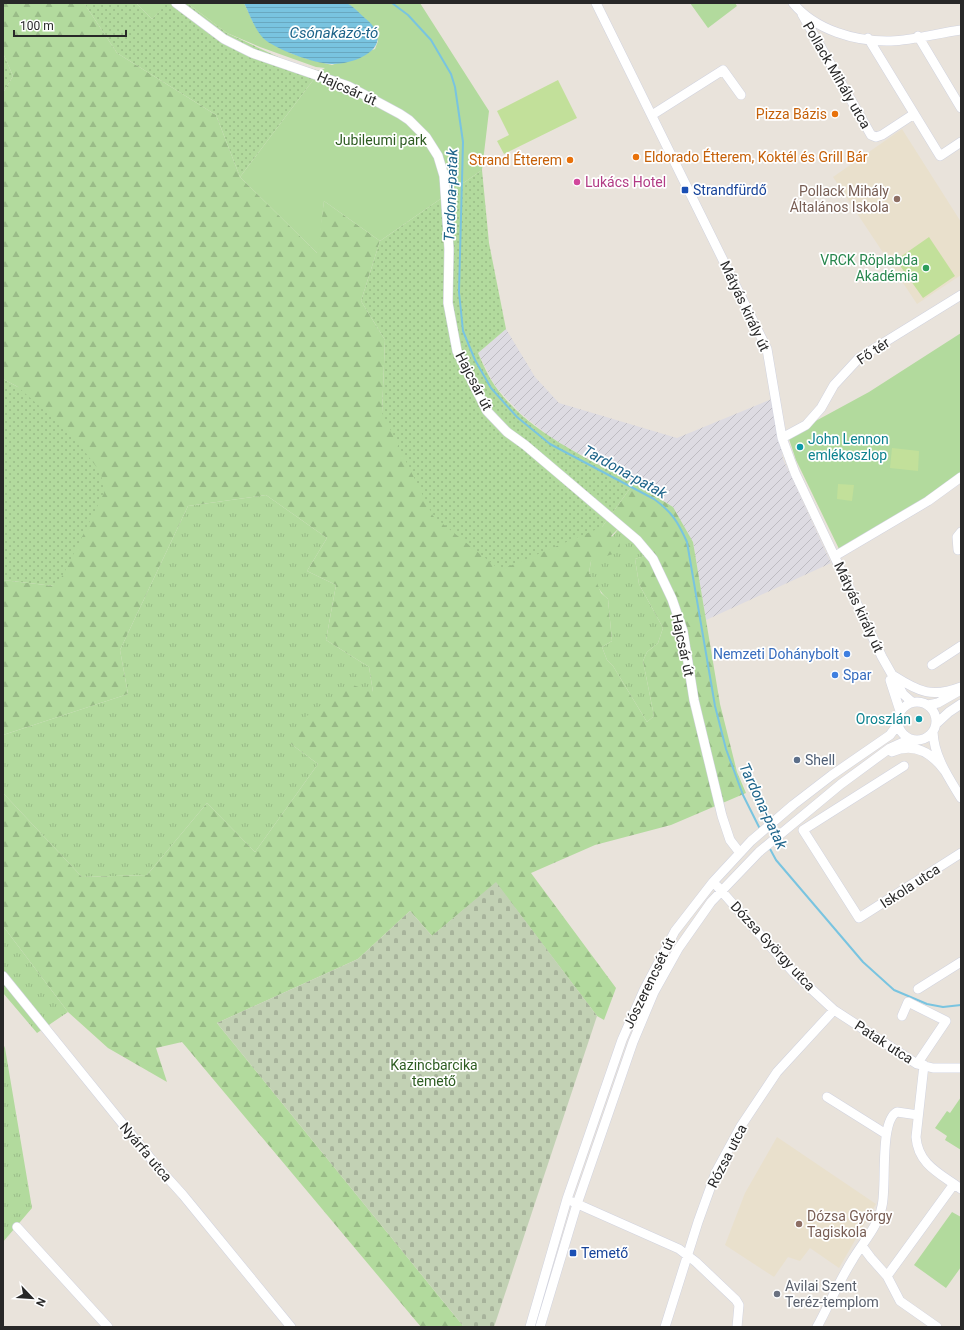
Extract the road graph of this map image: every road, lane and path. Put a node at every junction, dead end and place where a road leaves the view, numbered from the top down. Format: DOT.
graph roads {
  1 [pos="176,3"];
  2 [pos="596,3"];
  3 [pos="793,3"];
  4 [pos="802,14"];
  5 [pos="961,30"];
  6 [pos="918,36"];
  7 [pos="868,38"];
  8 [pos="741,95"];
  9 [pos="961,108"];
  10 [pos="914,114"];
  11 [pos="652,116"];
  12 [pos="961,142"];
  13 [pos="961,295"];
  14 [pos="782,438"];
  15 [pos="961,477"];
  16 [pos="961,532"];
  17 [pos="958,550"];
  18 [pos="835,556"];
  19 [pos="961,646"];
  20 [pos="882,657"];
  21 [pos="932,665"];
  22 [pos="892,675"];
  23 [pos="961,688"];
  24 [pos="912,702"];
  25 [pos="961,704"];
  26 [pos="928,705"];
  27 [pos="900,711"];
  28 [pos="898,724"];
  29 [pos="934,728"];
  30 [pos="913,740"];
  31 [pos="934,757"];
  32 [pos="871,763"];
  33 [pos="904,766"];
  34 [pos="945,771"];
  35 [pos="961,798"];
  36 [pos="740,853"];
  37 [pos="961,853"];
  38 [pos="712,882"];
  39 [pos="721,890"];
  40 [pos="961,962"];
  41 [pos="3,976"];
  42 [pos="918,989"];
  43 [pos="834,1010"];
  44 [pos="902,1016"];
  45 [pos="920,1065"];
  46 [pos="961,1068"];
  47 [pos="827,1097"];
  48 [pos="918,1115"];
  49 [pos="886,1134"];
  50 [pos="958,1186"];
  51 [pos="567,1199"];
  52 [pos="577,1204"];
  53 [pos="16,1227"];
  54 [pos="862,1246"];
  55 [pos="688,1256"];
  56 [pos="887,1276"];
  57 [pos="108,1327"];
  58 [pos="291,1327"];
  59 [pos="530,1327"];
  60 [pos="540,1327"];
  61 [pos="665,1327"];
  62 [pos="737,1327"];
  63 [pos="817,1327"];
  64 [pos="937,1327"];
  1 -- 36 [label="street, Hajcsár út"];
  2 -- 11 [label="street, Mátyás király út"];
  3 -- 4 [label="street, Pollack Mihály utca"];
  4 -- 7 [label="street, Pollack Mihály utca"];
  4 -- 10 [label="street, Pollack Mihály utca"];
  5 -- 6 [label="street, Pollack Mihály utca"];
  6 -- 7 [label="street, Pollack Mihály utca"];
  6 -- 9 [label="street"];
  7 -- 10 [label="street"];
  8 -- 11 [label="street"];
  10 -- 12 [label="street"];
  11 -- 14 [label="street, Mátyás király út"];
  13 -- 14 [label="street, Fő tér"];
  14 -- 18 [label="street, Mátyás király út"];
  15 -- 18 [label="street"];
  16 -- 17 [label="street"];
  18 -- 20 [label="street, Mátyás király út"];
  19 -- 21 [label="street"];
  20 -- 22 [label="street, Mátyás király út"];
  20 -- 27 [label="street"];
  22 -- 23 [label="street"];
  22 -- 24 [label="street, Mátyás király út"];
  23 -- 26 [label="street"];
  24 -- 26 [label="street"];
  24 -- 27 [label="street"];
  25 -- 29 [label="street"];
  26 -- 29 [label="street"];
  27 -- 28 [label="street"];
  28 -- 30 [label="street"];
  28 -- 36 [label="street, Jószerencsét út"];
  29 -- 30 [label="street"];
  29 -- 34 [label="street"];
  30 -- 31 [label="street"];
  30 -- 32 [label="street, Jószerencsét út"];
  31 -- 32 [label="street"];
  31 -- 34 [label="street"];
  32 -- 39 [label="street, Jószerencsét út"];
  33 -- 37 [label="street, Iskola utca"];
  34 -- 35 [label="street"];
  36 -- 38 [label="street, Jószerencsét út"];
  38 -- 39 [label="street, Dózsa György utca"];
  38 -- 51 [label="street, Jószerencsét út"];
  39 -- 43 [label="street, Dózsa György utca"];
  39 -- 52 [label="street, Jószerencsét út"];
  40 -- 42 [label="street"];
  41 -- 58 [label="street, Nyárfa utca"];
  43 -- 45 [label="street, Patak utca"];
  43 -- 55 [label="street, Rózsa utca"];
  44 -- 45 [label="street"];
  45 -- 46 [label="street, Patak utca"];
  45 -- 48 [label="street"];
  47 -- 49 [label="street"];
  48 -- 49 [label="street"];
  48 -- 50 [label="street"];
  49 -- 54 [label="street"];
  50 -- 56 [label="street"];
  51 -- 52 [label="street"];
  51 -- 59 [label="street, Jószerencsét út"];
  52 -- 55 [label="street"];
  52 -- 60 [label="street, Jószerencsét út"];
  53 -- 57 [label="street"];
  54 -- 56 [label="street"];
  54 -- 63 [label="street"];
  55 -- 61 [label="street, Rózsa utca"];
  55 -- 62 [label="street"];
  56 -- 64 [label="street"];
}
